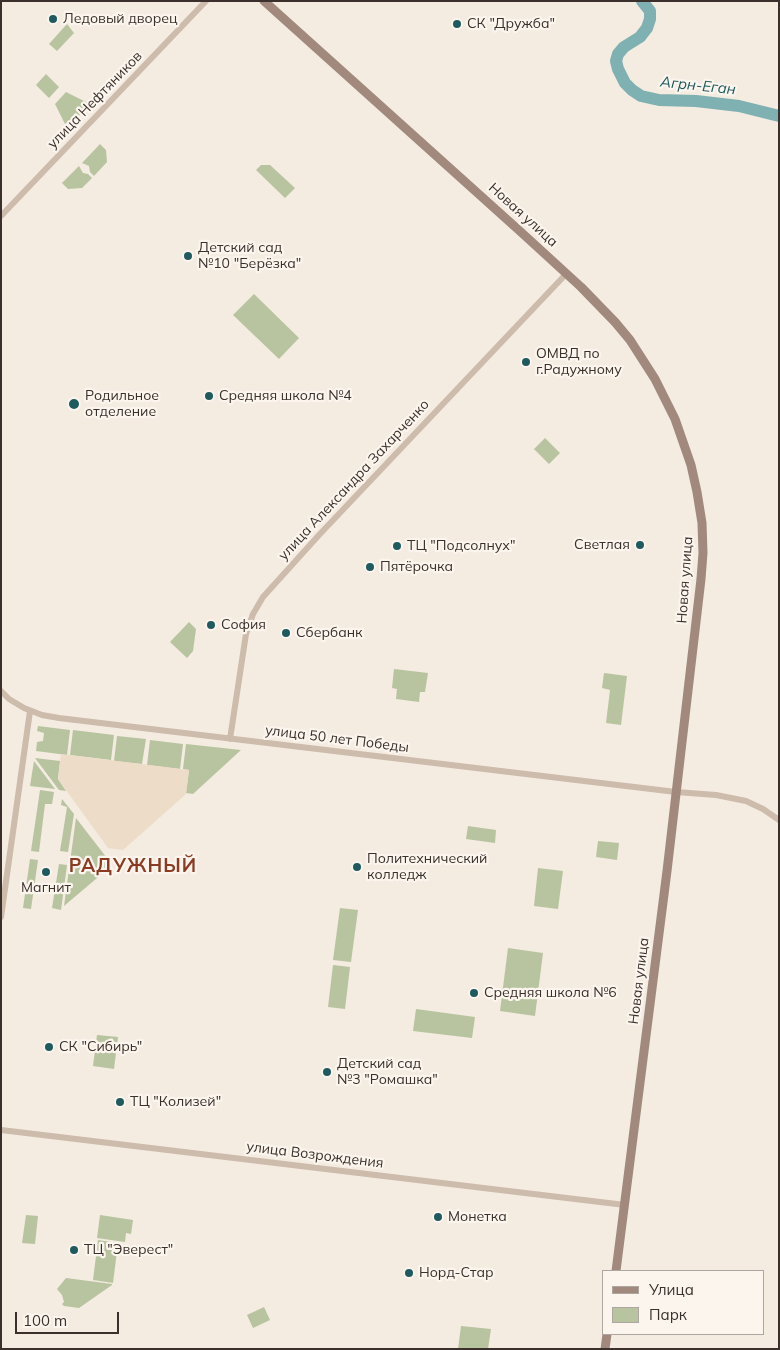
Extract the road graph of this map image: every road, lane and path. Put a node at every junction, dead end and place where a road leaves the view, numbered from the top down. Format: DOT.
graph roads {
  1 [pos="206,1"];
  2 [pos="264,1"];
  3 [pos="1,216"];
  4 [pos="566,274"];
  5 [pos="1,691"];
  6 [pos="30,711"];
  7 [pos="230,739"];
  8 [pos="676,792"];
  9 [pos="779,820"];
  10 [pos="1,917"];
  11 [pos="1,1130"];
  12 [pos="625,1205"];
  13 [pos="616,1270"];
  14 [pos="607,1335"];
  15 [pos="605,1349"];
  1 -- 3 [label="street, улица Нефтяников"];
  2 -- 4 [label="street, Новая улица"];
  4 -- 7 [label="street, улица Александра Захарченко"];
  4 -- 8 [label="street, Новая улица"];
  5 -- 6 [label="street, улица 50 лет Победы"];
  6 -- 7 [label="street, улица 50 лет Победы"];
  6 -- 10 [label="street"];
  7 -- 8 [label="street, улица 50 лет Победы"];
  8 -- 9 [label="street, улица 50 лет Победы"];
  8 -- 12 [label="street, Новая улица"];
  11 -- 12 [label="street, улица Возрождения"];
  12 -- 13 [label="street, Новая улица"];
  14 -- 15 [label="street"];
}
